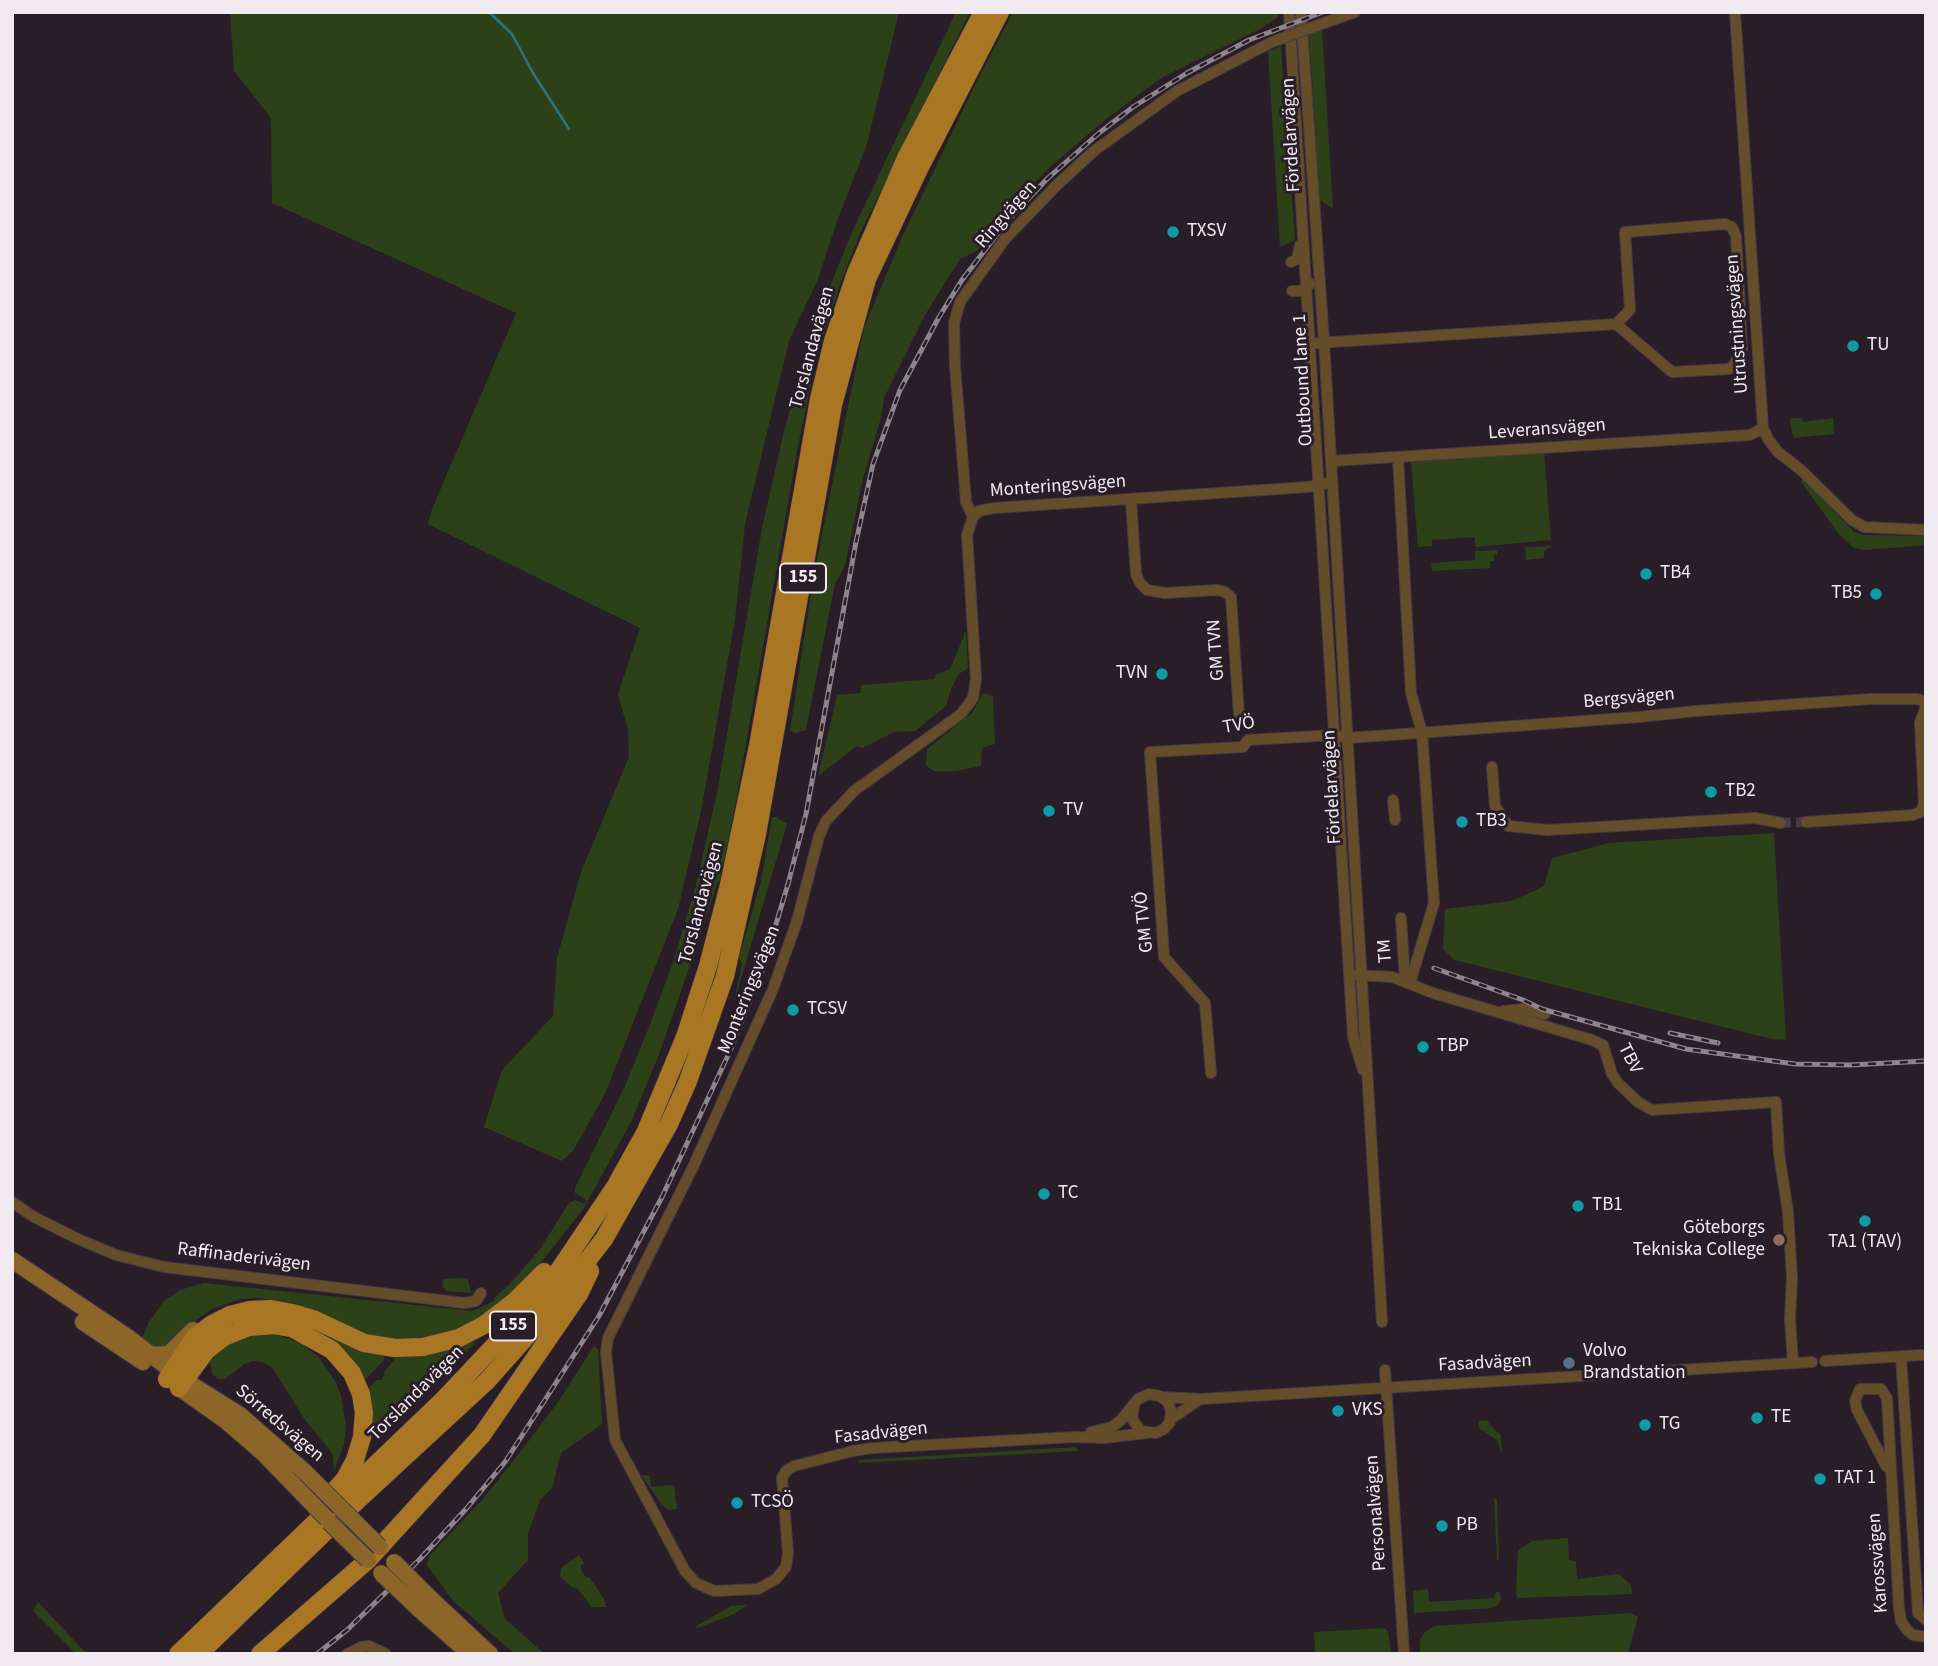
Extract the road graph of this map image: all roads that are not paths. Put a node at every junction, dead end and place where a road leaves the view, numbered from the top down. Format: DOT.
graph roads {
  1 [pos="983,12"];
  2 [pos="1000,12"];
  3 [pos="1289,12"];
  4 [pos="1301,12"];
  5 [pos="1355,12"];
  6 [pos="1735,12"];
  7 [pos="1303,222"];
  8 [pos="1318,255"];
  9 [pos="1291,262"];
  10 [pos="1315,274"];
  11 [pos="1307,286"];
  12 [pos="1307,308"];
  13 [pos="1616,324"];
  14 [pos="1315,343"];
  15 [pos="1763,428"];
  16 [pos="1398,457"];
  17 [pos="1331,461"];
  18 [pos="1323,485"];
  19 [pos="1131,500"];
  20 [pos="973,517"];
  21 [pos="1926,530"];
  22 [pos="1926,704"];
  23 [pos="1239,715"];
  24 [pos="1422,733"];
  25 [pos="1335,735"];
  26 [pos="1348,738"];
  27 [pos="1150,752"];
  28 [pos="1493,767"];
  29 [pos="1393,800"];
  30 [pos="1395,820"];
  31 [pos="1806,822"];
  32 [pos="1781,824"];
  33 [pos="1401,918"];
  34 [pos="1356,975"];
  35 [pos="1408,982"];
  36 [pos="1483,1008"];
  37 [pos="1545,1014"];
  38 [pos="1211,1073"];
  39 [pos="12,1202"];
  40 [pos="586,1230"];
  41 [pos="604,1239"];
  42 [pos="12,1260"];
  43 [pos="12,1272"];
  44 [pos="481,1293"];
  45 [pos="223,1318"];
  46 [pos="1382,1322"];
  47 [pos="149,1355"];
  48 [pos="1921,1355"];
  49 [pos="1901,1357"];
  50 [pos="1825,1361"];
  51 [pos="1812,1362"];
  52 [pos="1793,1363"];
  53 [pos="1385,1370"];
  54 [pos="176,1379"];
  55 [pos="1387,1387"];
  56 [pos="1163,1397"];
  57 [pos="1201,1399"];
  58 [pos="1134,1404"];
  59 [pos="1171,1419"];
  60 [pos="1147,1433"];
  61 [pos="1074,1437"];
  62 [pos="1891,1470"];
  63 [pos="398,1527"];
  64 [pos="374,1553"];
  65 [pos="787,1562"];
  66 [pos="402,1571"];
  67 [pos="381,1573"];
  68 [pos="321,1602"];
  69 [pos="425,1604"];
  70 [pos="1926,1620"];
  71 [pos="1926,1637"];
  72 [pos="165,1654"];
  73 [pos="178,1654"];
  74 [pos="199,1654"];
  75 [pos="260,1654"];
  76 [pos="348,1654"];
  77 [pos="386,1654"];
  78 [pos="470,1654"];
  79 [pos="490,1654"];
  80 [pos="1404,1654"];
  1 -- 40 [label="main road, Torslandavägen / 155"];
  2 -- 41 [label="main road, Torslandavägen / 155"];
  3 -- 7 [label="street, Fördelarvägen"];
  4 -- 8 [label="street, Fördelarvägen"];
  5 -- 20 [label="street, Ringvägen, bridge"];
  6 -- 15 [label="street, Utrustningsvägen"];
  7 -- 9 [label="street, Fördelarvägen"];
  7 -- 11 [label="street, Fördelarvägen"];
  8 -- 10 [label="street, Fördelarvägen"];
  8 -- 14 [label="street, Fördelarvägen"];
  10 -- 11 [label="street, Fördelarvägen"];
  10 -- 14 [label="street, Outbound lane 1"];
  11 -- 12 [label="street, Fördelarvägen"];
  11 -- 12 [label="street"];
  12 -- 14 [label="street"];
  12 -- 14 [label="street"];
  13 -- 13 [label="street"];
  13 -- 14 [label="street"];
  14 -- 17 [label="street"];
  14 -- 18 [label="street"];
  15 -- 16 [label="street, Leveransvägen"];
  15 -- 21 [label="street"];
  16 -- 17 [label="street, Leveransvägen"];
  16 -- 24 [label="street"];
  17 -- 18 [label="street"];
  18 -- 19 [label="street, Monteringsvägen"];
  18 -- 25 [label="street, Fördelarvägen"];
  18 -- 26 [label="street, Fördelarvägen"];
  19 -- 20 [label="street, Monteringsvägen"];
  19 -- 23 [label="street, GM TVN"];
  20 -- 65 [label="street, Monteringsvägen"];
  22 -- 24 [label="street, Bergsvägen"];
  22 -- 31 [label="street"];
  24 -- 26 [label="street, Bergsvägen"];
  24 -- 35 [label="street"];
  25 -- 26 [label="street, Bergsvägen"];
  25 -- 27 [label="street, TVÖ"];
  25 -- 34 [label="street, Fördelarvägen"];
  26 -- 34 [label="street, Fördelarvägen"];
  27 -- 38 [label="street, GM TVÖ"];
  28 -- 32 [label="street"];
  29 -- 30 [label="street"];
  33 -- 35 [label="street, TM"];
  34 -- 35 [label="street, TBV"];
  34 -- 46 [label="street, Fördelarvägen"];
  35 -- 36 [label="street, TBV"];
  36 -- 37 [label="street"];
  36 -- 52 [label="street, TBV"];
  39 -- 44 [label="street, Raffinaderivägen"];
  40 -- 45 [label="main road"];
  40 -- 73 [label="main road, Torslandavägen / 155"];
  41 -- 63 [label="main road"];
  41 -- 74 [label="main road, Torslandavägen / 155"];
  42 -- 47 [label="street, Sörredsvägen"];
  43 -- 54 [label="street, Sörredsvägen"];
  45 -- 47 [label="street"];
  45 -- 54 [label="main road"];
  47 -- 54 [label="street, Sörredsvägen"];
  48 -- 49 [label="street"];
  49 -- 50 [label="street"];
  49 -- 70 [label="street"];
  51 -- 52 [label="street, Fasadvägen"];
  52 -- 55 [label="street, Fasadvägen"];
  53 -- 55 [label="street, Personalvägen"];
  54 -- 64 [label="street, Sörredsvägen, bridge"];
  54 -- 64 [label="street, Sörredsvägen, bridge"];
  54 -- 72 [label="main road"];
  55 -- 57 [label="street, Fasadvägen"];
  55 -- 80 [label="street, Personalvägen"];
  56 -- 57 [label="street, Fasadvägen"];
  56 -- 58 [label="street, Fasadvägen"];
  56 -- 59 [label="street"];
  57 -- 59 [label="street, Fasadvägen"];
  58 -- 60 [label="street"];
  58 -- 61 [label="street, Fasadvägen"];
  59 -- 60 [label="street, Fasadvägen"];
  60 -- 61 [label="street, Fasadvägen"];
  61 -- 65 [label="street, Fasadvägen"];
  62 -- 62 [label="street, Karossvägen"];
  62 -- 71 [label="street, Karossvägen"];
  63 -- 64 [label="main road"];
  63 -- 66 [label="main road"];
  64 -- 66 [label="street, Sörredsvägen, bridge"];
  64 -- 67 [label="street, Sörredsvägen, bridge"];
  64 -- 68 [label="main road"];
  66 -- 69 [label="street, Sörredsvägen, bridge"];
  67 -- 68 [label="main road"];
  67 -- 69 [label="street, Sörredsvägen, bridge"];
  68 -- 75 [label="main road"];
  69 -- 78 [label="street, Sörredsvägen"];
  69 -- 79 [label="street, Sörredsvägen"];
  76 -- 77 [label="street"];
}
